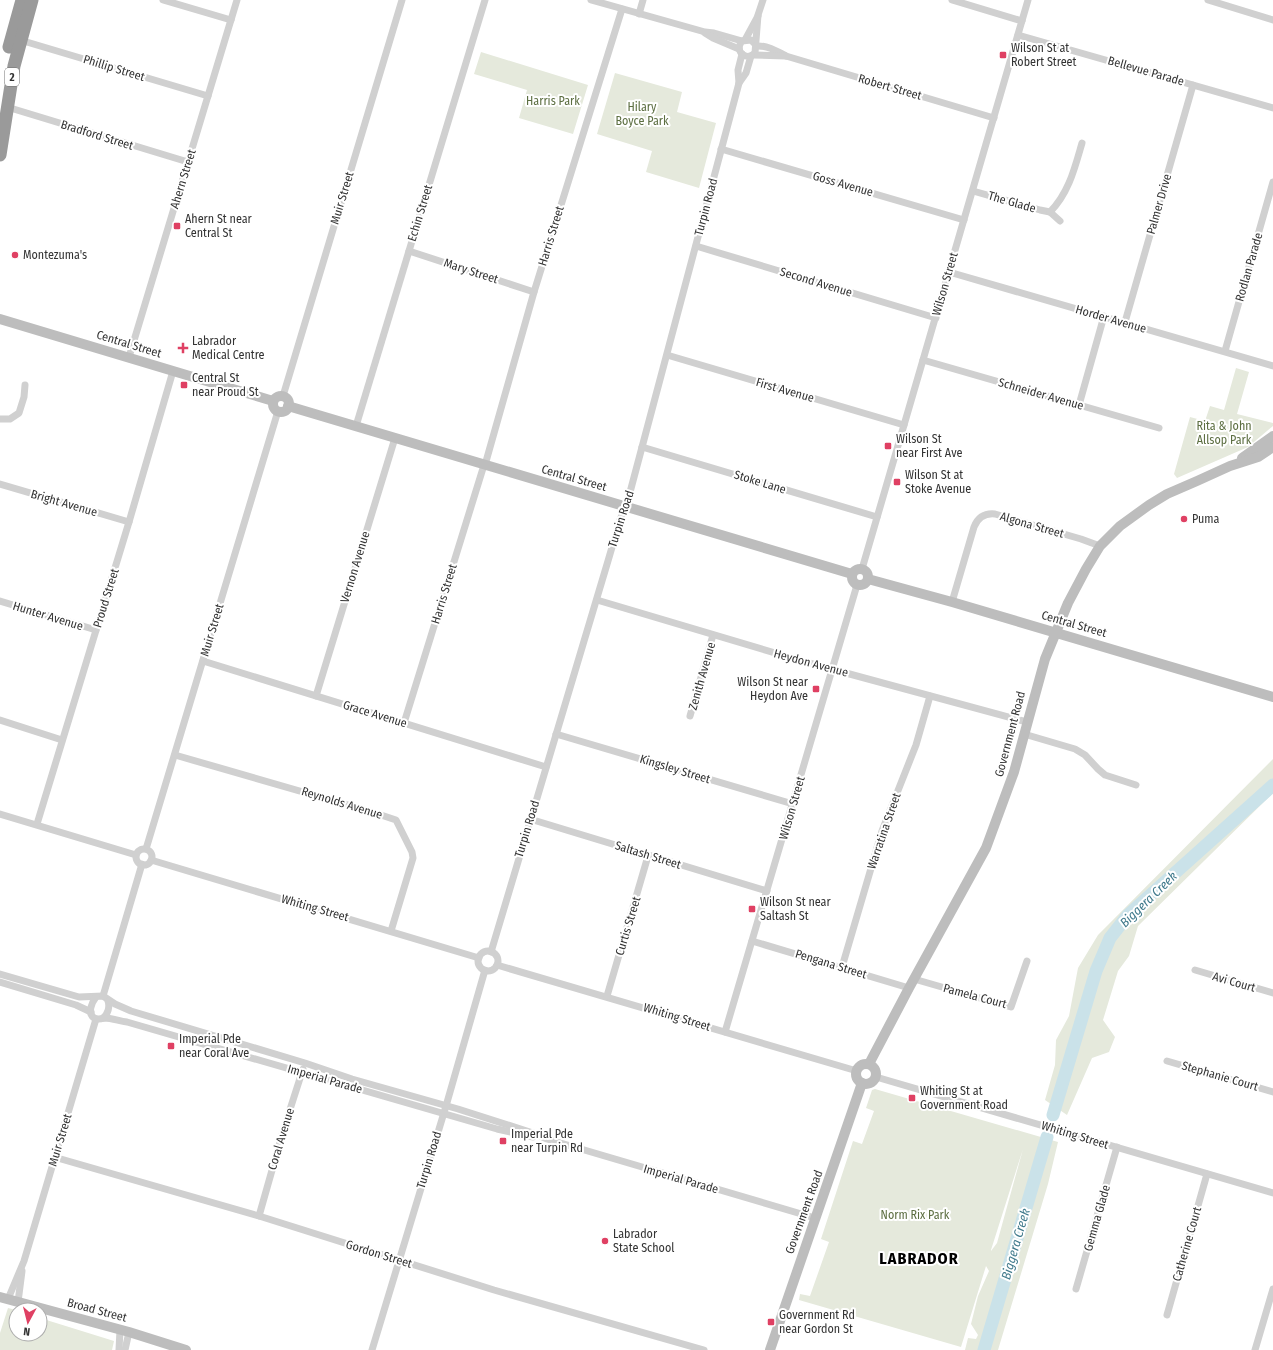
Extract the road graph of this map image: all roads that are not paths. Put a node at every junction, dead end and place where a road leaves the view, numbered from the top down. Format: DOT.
graph roads {
  1 [pos="22,0"];
  2 [pos="32,0"];
  3 [pos="163,0"];
  4 [pos="237,0"];
  5 [pos="402,0"];
  6 [pos="485,0"];
  7 [pos="591,0"];
  8 [pos="643,0"];
  9 [pos="763,0"];
  10 [pos="952,0"];
  11 [pos="1028,0"];
  12 [pos="1208,0"];
  13 [pos="622,9"];
  14 [pos="639,14"];
  15 [pos="758,15"];
  16 [pos="231,20"];
  17 [pos="1273,20"];
  18 [pos="1022,21"];
  19 [pos="705,32"];
  20 [pos="1018,35"];
  21 [pos="20,40"];
  22 [pos="744,40"];
  23 [pos="756,45"];
  24 [pos="740,52"];
  25 [pos="752,55"];
  26 [pos="786,56"];
  27 [pos="739,83"];
  28 [pos="1193,85"];
  29 [pos="0,94"];
  30 [pos="208,96"];
  31 [pos="7,107"];
  32 [pos="1273,108"];
  33 [pos="994,118"];
  34 [pos="1082,143"];
  35 [pos="721,149"];
  36 [pos="0,155"];
  37 [pos="188,162"];
  38 [pos="1273,182"];
  39 [pos="973,191"];
  40 [pos="1050,212"];
  41 [pos="964,220"];
  42 [pos="1060,221"];
  43 [pos="696,246"];
  44 [pos="409,251"];
  45 [pos="949,272"];
  46 [pos="534,292"];
  47 [pos="1104,316"];
  48 [pos="936,318"];
  49 [pos="0,319"];
  50 [pos="1124,322"];
  51 [pos="1225,351"];
  52 [pos="667,355"];
  53 [pos="129,357"];
  54 [pos="923,360"];
  55 [pos="1273,366"];
  56 [pos="173,371"];
  57 [pos="25,385"];
  58 [pos="282,396"];
  59 [pos="273,401"];
  60 [pos="1079,405"];
  61 [pos="288,406"];
  62 [pos="278,412"];
  63 [pos="0,419"];
  64 [pos="904,425"];
  65 [pos="356,426"];
  66 [pos="1159,428"];
  67 [pos="1273,436"];
  68 [pos="395,438"];
  69 [pos="642,447"];
  70 [pos="1273,447"];
  71 [pos="1273,454"];
  72 [pos="1258,457"];
  73 [pos="484,465"];
  74 [pos="1230,466"];
  75 [pos="0,484"];
  76 [pos="625,506"];
  77 [pos="877,517"];
  78 [pos="129,522"];
  79 [pos="1100,546"];
  80 [pos="862,569"];
  81 [pos="852,574"];
  82 [pos="868,579"];
  83 [pos="857,585"];
  84 [pos="596,600"];
  85 [pos="0,601"];
  86 [pos="952,602"];
  87 [pos="96,630"];
  88 [pos="1055,632"];
  89 [pos="713,635"];
  90 [pos="203,661"];
  91 [pos="832,669"];
  92 [pos="316,696"];
  93 [pos="930,696"];
  94 [pos="1273,697"];
  95 [pos="690,716"];
  96 [pos="0,720"];
  97 [pos="1027,722"];
  98 [pos="404,723"];
  99 [pos="556,734"];
  100 [pos="1024,734"];
  101 [pos="62,740"];
  102 [pos="174,754"];
  103 [pos="546,767"];
  104 [pos="1136,785"];
  105 [pos="793,804"];
  106 [pos="0,814"];
  107 [pos="530,819"];
  108 [pos="37,824"];
  109 [pos="146,849"];
  110 [pos="136,855"];
  111 [pos="648,856"];
  112 [pos="151,860"];
  113 [pos="142,864"];
  114 [pos="767,891"];
  115 [pos="391,931"];
  116 [pos="752,941"];
  117 [pos="491,952"];
  118 [pos="479,958"];
  119 [pos="1027,961"];
  120 [pos="497,965"];
  121 [pos="842,967"];
  122 [pos="486,970"];
  123 [pos="1195,970"];
  124 [pos="0,974"];
  125 [pos="0,982"];
  126 [pos="912,984"];
  127 [pos="24,985"];
  128 [pos="1273,994"];
  129 [pos="607,996"];
  130 [pos="102,998"];
  131 [pos="91,1012"];
  132 [pos="100,1019"];
  133 [pos="725,1032"];
  134 [pos="244,1045"];
  135 [pos="240,1056"];
  136 [pos="1167,1061"];
  137 [pos="305,1063"];
  138 [pos="869,1064"];
  139 [pos="857,1071"];
  140 [pos="302,1073"];
  141 [pos="876,1077"];
  142 [pos="862,1083"];
  143 [pos="1273,1092"];
  144 [pos="446,1106"];
  145 [pos="444,1114"];
  146 [pos="547,1139"];
  147 [pos="1117,1147"];
  148 [pos="54,1157"];
  149 [pos="1207,1174"];
  150 [pos="1273,1193"];
  151 [pos="259,1216"];
  152 [pos="815,1218"];
  153 [pos="399,1260"];
  154 [pos="1076,1289"];
  155 [pos="1273,1289"];
  156 [pos="8,1299"];
  157 [pos="1167,1315"];
  158 [pos="124,1331"];
  159 [pos="119,1350"];
  160 [pos="125,1350"];
  161 [pos="186,1350"];
  162 [pos="372,1350"];
  163 [pos="704,1350"];
  164 [pos="770,1350"];
  165 [pos="1255,1350"];
  1 -- 29 [label="highway, 2"];
  2 -- 21 [label="highway, 2"];
  3 -- 16 [label="street"];
  4 -- 16 [label="street, Ahern Street"];
  5 -- 58 [label="street, Muir Street"];
  6 -- 44 [label="street, Echin Street"];
  7 -- 13 [label="street"];
  8 -- 14 [label="street"];
  9 -- 15 [label="street"];
  10 -- 18 [label="street"];
  11 -- 18 [label="street, Wilson Street"];
  12 -- 17 [label="street"];
  13 -- 14 [label="street"];
  13 -- 46 [label="street, Harris Street"];
  14 -- 19 [label="street"];
  15 -- 22 [label="street"];
  15 -- 23 [label="street"];
  16 -- 30 [label="street, Ahern Street"];
  18 -- 20 [label="street, Wilson Street"];
  19 -- 22 [label="street"];
  19 -- 24 [label="street"];
  20 -- 28 [label="street, Bellevue Parade"];
  20 -- 33 [label="street, Wilson Street"];
  21 -- 30 [label="street, Phillip Street"];
  21 -- 31 [label="highway, 2"];
  22 -- 23 [label="street"];
  22 -- 24 [label="street"];
  23 -- 25 [label="street"];
  23 -- 26 [label="street, Robert Street"];
  24 -- 25 [label="street"];
  24 -- 27 [label="street, Turpin Road"];
  25 -- 26 [label="street, Robert Street"];
  25 -- 27 [label="street, Turpin Road"];
  26 -- 33 [label="street, Robert Street"];
  27 -- 35 [label="street, Turpin Road"];
  28 -- 32 [label="street, Bellevue Parade"];
  28 -- 50 [label="street, Palmer Drive"];
  30 -- 37 [label="street, Ahern Street"];
  31 -- 36 [label="highway, 2"];
  31 -- 37 [label="street, Bradford Street"];
  33 -- 39 [label="street, Wilson Street"];
  34 -- 40 [label="street, The Glade"];
  35 -- 41 [label="street, Goss Avenue"];
  35 -- 43 [label="street, Turpin Road"];
  37 -- 53 [label="street, Ahern Street"];
  38 -- 51 [label="street, Rodlan Parade"];
  39 -- 40 [label="street, The Glade"];
  39 -- 41 [label="street, Wilson Street"];
  40 -- 42 [label="street, The Glade"];
  41 -- 45 [label="street, Wilson Street"];
  43 -- 48 [label="street, Second Avenue"];
  43 -- 52 [label="street, Turpin Road"];
  44 -- 46 [label="street, Mary Street"];
  44 -- 65 [label="street, Echin Street"];
  45 -- 47 [label="street, Horder Avenue"];
  45 -- 48 [label="street, Wilson Street"];
  46 -- 73 [label="street, Harris Street"];
  47 -- 50 [label="street, Horder Avenue"];
  47 -- 60 [label="street"];
  48 -- 54 [label="street, Wilson Street"];
  49 -- 53 [label="main road, Central Street"];
  50 -- 51 [label="street, Horder Avenue"];
  51 -- 55 [label="street, Horder Avenue"];
  52 -- 64 [label="street, First Avenue"];
  52 -- 69 [label="street, Turpin Road"];
  53 -- 56 [label="main road, Central Street"];
  54 -- 60 [label="street, Schneider Avenue"];
  54 -- 64 [label="street, Wilson Street"];
  56 -- 59 [label="main road, Central Street"];
  56 -- 78 [label="street, Proud Street"];
  57 -- 63 [label="street"];
  58 -- 59 [label="main road"];
  58 -- 61 [label="main road"];
  59 -- 62 [label="main road"];
  60 -- 66 [label="street, Schneider Avenue"];
  61 -- 62 [label="main road"];
  61 -- 65 [label="main road, Central Street"];
  62 -- 90 [label="street, Muir Street"];
  64 -- 77 [label="street, Wilson Street"];
  65 -- 68 [label="main road, Central Street"];
  67 -- 74 [label="main road, Government Road"];
  68 -- 73 [label="main road, Central Street"];
  68 -- 92 [label="street, Vernon Avenue"];
  69 -- 76 [label="street, Turpin Road"];
  69 -- 77 [label="street, Stoke Lane"];
  70 -- 72 [label="main road, Government Road"];
  71 -- 72 [label="main road, Government Road"];
  72 -- 74 [label="main road, Government Road"];
  73 -- 76 [label="main road, Central Street"];
  73 -- 98 [label="street, Harris Street"];
  74 -- 79 [label="main road, Government Road"];
  75 -- 78 [label="street, Bright Avenue"];
  76 -- 81 [label="main road, Central Street"];
  76 -- 84 [label="street, Turpin Road"];
  77 -- 80 [label="street, Wilson Street"];
  78 -- 87 [label="street, Proud Street"];
  79 -- 86 [label="street, Algona Street"];
  79 -- 88 [label="main road, Government Road"];
  80 -- 81 [label="main road"];
  80 -- 82 [label="main road"];
  81 -- 83 [label="main road"];
  82 -- 83 [label="main road"];
  82 -- 86 [label="main road, Central Street"];
  83 -- 91 [label="street, Wilson Street"];
  84 -- 89 [label="street, Heydon Avenue"];
  84 -- 99 [label="street, Turpin Road"];
  85 -- 87 [label="street, Hunter Avenue"];
  86 -- 88 [label="main road, Central Street"];
  87 -- 101 [label="street, Proud Street"];
  88 -- 94 [label="main road, Central Street"];
  88 -- 97 [label="main road, Government Road"];
  89 -- 91 [label="street, Heydon Avenue"];
  89 -- 95 [label="street, Zenith Avenue"];
  90 -- 92 [label="street, Grace Avenue"];
  90 -- 102 [label="street, Muir Street"];
  91 -- 93 [label="street, Heydon Avenue"];
  91 -- 105 [label="street, Wilson Street"];
  92 -- 98 [label="street, Grace Avenue"];
  93 -- 97 [label="street, Heydon Avenue"];
  93 -- 121 [label="street, Warratina Street"];
  96 -- 101 [label="street"];
  97 -- 100 [label="main road, Government Road"];
  98 -- 103 [label="street, Grace Avenue"];
  99 -- 103 [label="street, Turpin Road"];
  99 -- 105 [label="street, Kingsley Street"];
  100 -- 104 [label="street"];
  100 -- 126 [label="main road, Government Road"];
  101 -- 108 [label="street, Proud Street"];
  102 -- 109 [label="street, Muir Street"];
  102 -- 115 [label="street, Reynolds Avenue"];
  103 -- 107 [label="street, Turpin Road"];
  105 -- 114 [label="street, Wilson Street"];
  106 -- 108 [label="street"];
  107 -- 111 [label="street, Saltash Street"];
  107 -- 117 [label="street, Turpin Road"];
  108 -- 110 [label="street"];
  109 -- 110 [label="street"];
  109 -- 112 [label="street"];
  110 -- 113 [label="street"];
  111 -- 114 [label="street, Saltash Street"];
  111 -- 129 [label="street, Curtis Street"];
  112 -- 113 [label="street"];
  112 -- 115 [label="street, Whiting Street"];
  113 -- 130 [label="street"];
  114 -- 116 [label="street, Wilson Street"];
  115 -- 118 [label="street, Whiting Street"];
  116 -- 121 [label="street, Pengana Street"];
  116 -- 133 [label="street, Wilson Street"];
  117 -- 118 [label="street"];
  117 -- 120 [label="street"];
  118 -- 122 [label="street"];
  119 -- 126 [label="street, Pamela Court"];
  120 -- 122 [label="street"];
  120 -- 129 [label="street, Whiting Street"];
  121 -- 126 [label="street, Pengana Street"];
  122 -- 144 [label="street, Turpin Road"];
  123 -- 128 [label="street, Avi Court"];
  124 -- 127 [label="street, Imperial Parade"];
  125 -- 127 [label="street, Imperial Parade"];
  126 -- 138 [label="main road, Government Road"];
  127 -- 130 [label="street, Imperial Parade"];
  127 -- 131 [label="street, Imperial Parade"];
  129 -- 133 [label="street, Whiting Street"];
  130 -- 131 [label="street"];
  130 -- 132 [label="street"];
  130 -- 134 [label="street, Imperial Parade"];
  131 -- 132 [label="street"];
  132 -- 135 [label="street, Imperial Parade"];
  132 -- 148 [label="street, Muir Street"];
  133 -- 139 [label="street, Whiting Street"];
  134 -- 135 [label="street"];
  134 -- 137 [label="street, Imperial Parade"];
  135 -- 140 [label="street, Imperial Parade"];
  136 -- 143 [label="street, Stephanie Court"];
  137 -- 140 [label="street, Coral Avenue"];
  137 -- 144 [label="street, Imperial Parade"];
  138 -- 139 [label="main road"];
  138 -- 141 [label="main road"];
  139 -- 142 [label="main road"];
  140 -- 145 [label="street, Imperial Parade"];
  140 -- 151 [label="street, Coral Avenue"];
  141 -- 142 [label="main road"];
  141 -- 147 [label="street, Whiting Street"];
  142 -- 152 [label="main road, Government Road"];
  144 -- 145 [label="street, Turpin Road"];
  144 -- 146 [label="street, Imperial Parade"];
  145 -- 146 [label="street, Imperial Parade"];
  145 -- 153 [label="street, Turpin Road"];
  146 -- 152 [label="street, Imperial Parade"];
  147 -- 149 [label="street, Whiting Street"];
  147 -- 154 [label="street, Gemma Glade"];
  148 -- 151 [label="street, Gordon Street"];
  148 -- 156 [label="street, Muir Street"];
  149 -- 150 [label="street, Whiting Street"];
  149 -- 157 [label="street, Catherine Court"];
  151 -- 153 [label="street, Gordon Street"];
  152 -- 164 [label="main road, Government Road"];
  153 -- 162 [label="street, Turpin Road"];
  153 -- 163 [label="street, Gordon Street"];
  155 -- 165 [label="street"];
  156 -- 158 [label="main road, Broad Street"];
  158 -- 159 [label="street"];
  158 -- 160 [label="street"];
  158 -- 161 [label="main road, Broad Street"];
}
